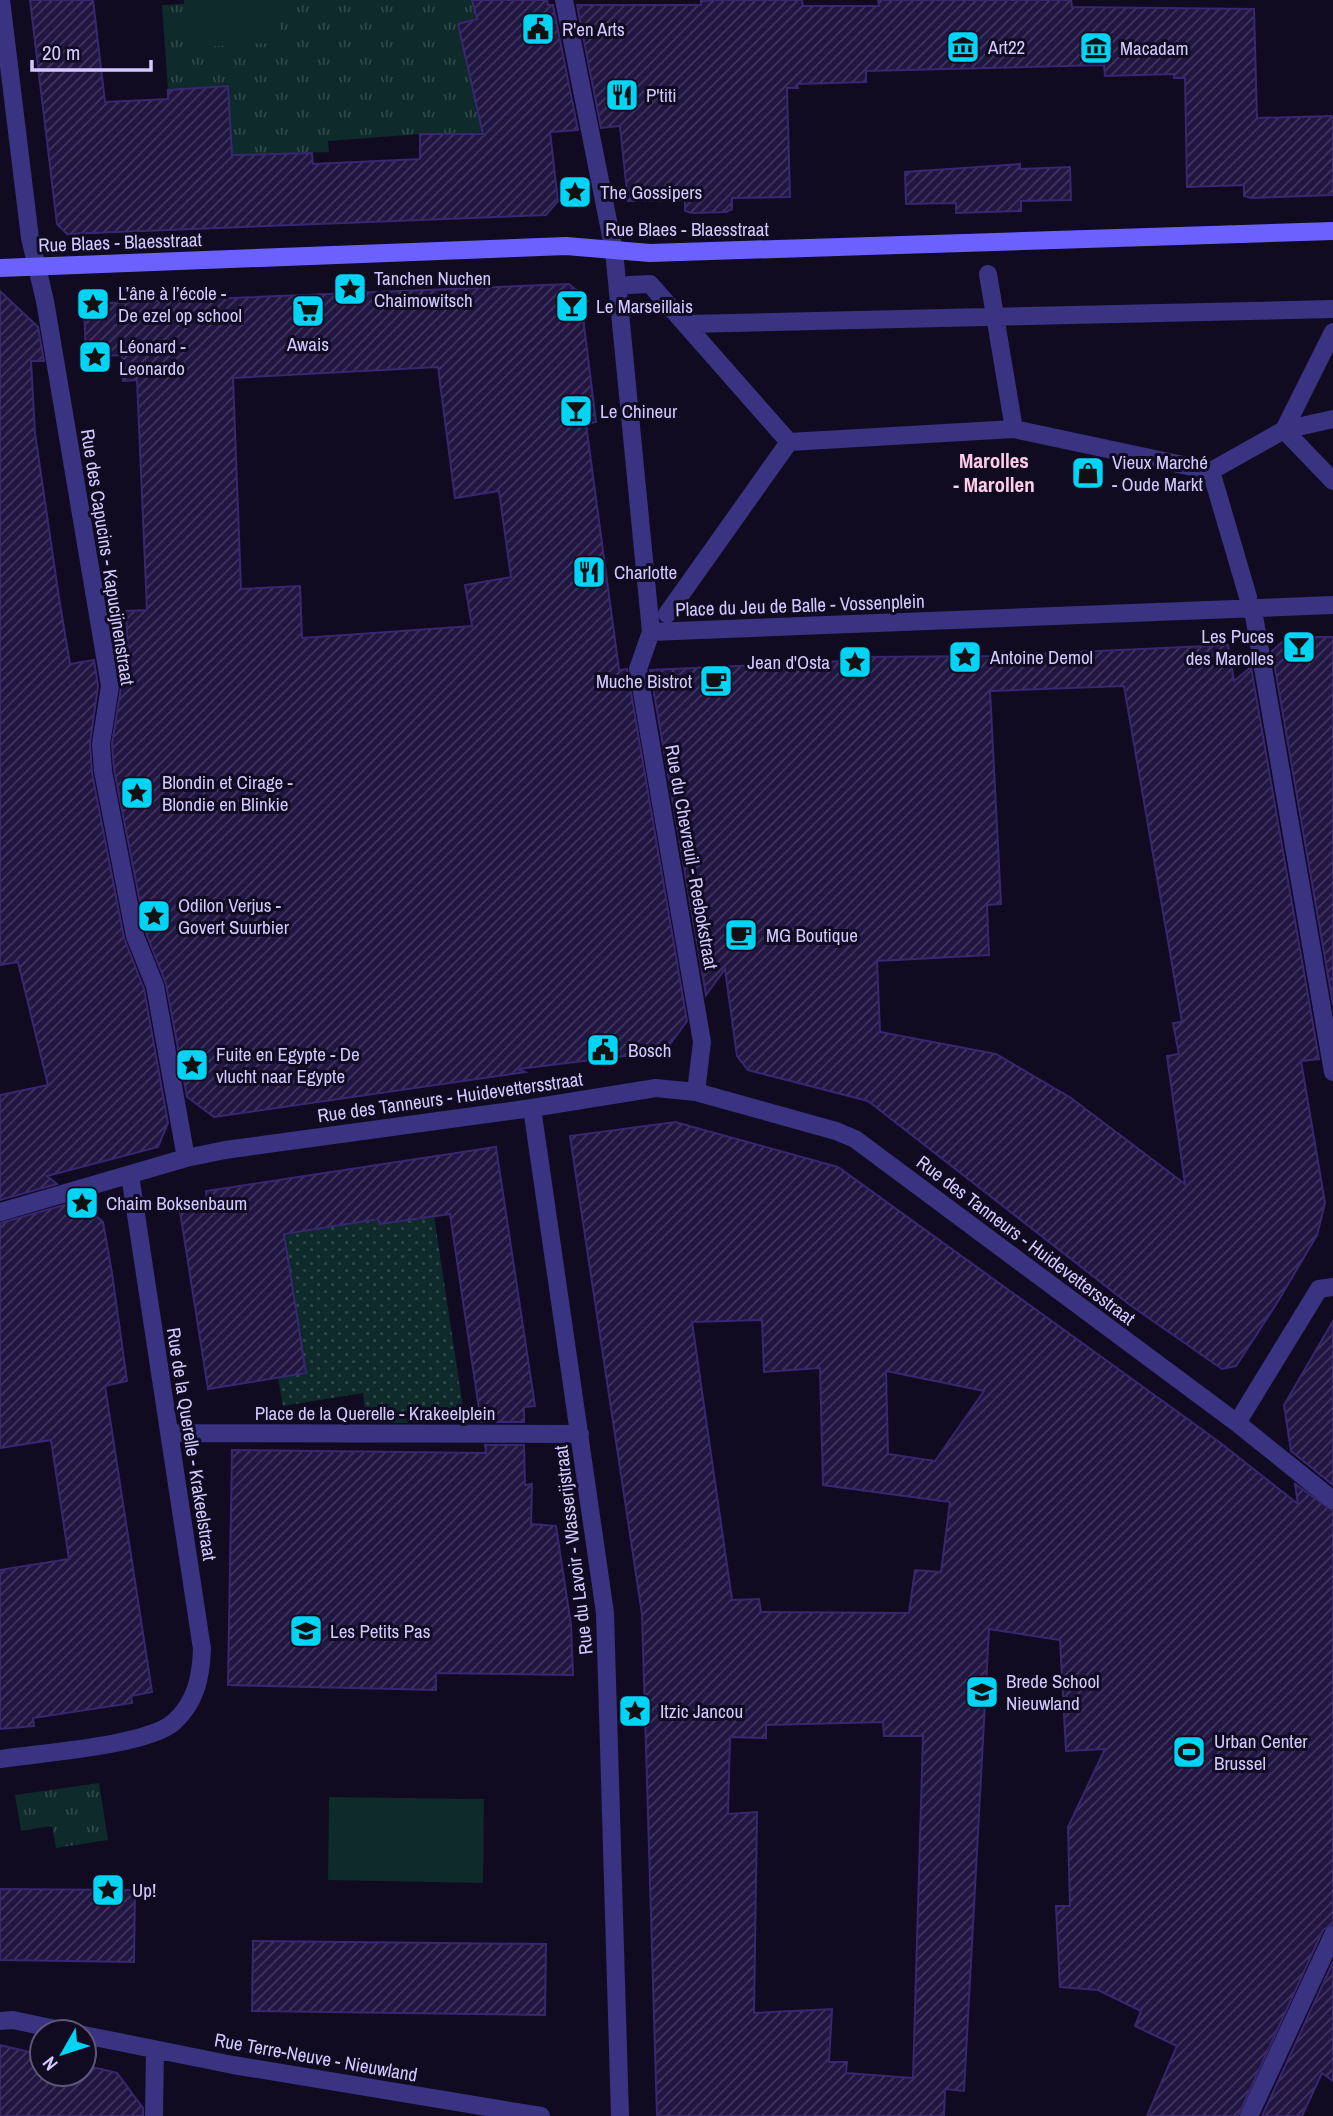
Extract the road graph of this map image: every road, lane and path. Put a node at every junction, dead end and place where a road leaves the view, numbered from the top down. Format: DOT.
graph roads {
  1 [pos="1,0"];
  2 [pos="565,0"];
  3 [pos="1333,231"];
  4 [pos="614,251"];
  5 [pos="37,266"];
  6 [pos="0,268"];
  7 [pos="988,274"];
  8 [pos="629,285"];
  9 [pos="1333,309"];
  10 [pos="995,317"];
  11 [pos="686,324"];
  12 [pos="1333,332"];
  13 [pos="1333,419"];
  14 [pos="1014,429"];
  15 [pos="1284,430"];
  16 [pos="789,442"];
  17 [pos="1211,471"];
  18 [pos="1333,481"];
  19 [pos="1250,603"];
  20 [pos="1333,605"];
  21 [pos="667,614"];
  22 [pos="651,632"];
  23 [pos="1333,1072"];
  24 [pos="696,1092"];
  25 [pos="533,1108"];
  26 [pos="186,1158"];
  27 [pos="130,1175"];
  28 [pos="0,1212"];
  29 [pos="1333,1287"];
  30 [pos="1237,1423"];
  31 [pos="170,1433"];
  32 [pos="580,1434"];
  33 [pos="1333,1500"];
  34 [pos="0,1759"];
  35 [pos="1333,1935"];
  36 [pos="0,2021"];
  37 [pos="28,2023"];
  38 [pos="98,2038"];
  39 [pos="155,2050"];
  40 [pos="154,2116"];
  41 [pos="541,2116"];
  42 [pos="620,2116"];
  43 [pos="1249,2116"];
  1 -- 5 [label="street, Rue des Capucins - Kapucijnenstraat"];
  2 -- 4 [label="street, Place du Jeu de Balle - Vossenplein"];
  3 -- 4 [label="street, Rue Blaes - Blaesstraat"];
  4 -- 5 [label="street, Rue Blaes - Blaesstraat"];
  4 -- 22 [label="street, Place du Jeu de Balle - Vossenplein"];
  5 -- 6 [label="street, Rue Blaes - Blaesstraat"];
  5 -- 26 [label="street, Rue des Capucins - Kapucijnenstraat"];
  7 -- 10 [label="street"];
  8 -- 11 [label="street"];
  9 -- 10 [label="street"];
  10 -- 11 [label="street"];
  10 -- 14 [label="street"];
  11 -- 16 [label="street"];
  12 -- 15 [label="street"];
  13 -- 15 [label="street"];
  14 -- 16 [label="street"];
  14 -- 17 [label="street"];
  15 -- 17 [label="street"];
  15 -- 18 [label="street"];
  16 -- 21 [label="street"];
  17 -- 19 [label="street"];
  19 -- 20 [label="street, Place du Jeu de Balle - Vossenplein"];
  19 -- 22 [label="street, Place du Jeu de Balle - Vossenplein"];
  19 -- 23 [label="street"];
  22 -- 24 [label="street, Rue du Chevreuil - Reebokstraat"];
  24 -- 25 [label="street, Rue des Tanneurs - Huidevettersstraat"];
  24 -- 30 [label="street, Rue des Tanneurs - Huidevettersstraat"];
  25 -- 26 [label="street, Rue des Tanneurs - Huidevettersstraat"];
  25 -- 32 [label="street, Rue du Lavoir - Wasserijstraat"];
  26 -- 27 [label="street, Rue des Tanneurs - Huidevettersstraat"];
  27 -- 28 [label="street, Rue des Tanneurs - Huidevettersstraat"];
  27 -- 31 [label="street, Rue de la Querelle - Krakeelstraat"];
  29 -- 30 [label="street"];
  30 -- 33 [label="street, Rue des Tanneurs - Huidevettersstraat"];
  31 -- 32 [label="street, Place de la Querelle - Krakeelplein"];
  31 -- 34 [label="street, Rue de la Querelle - Krakeelstraat"];
  32 -- 42 [label="street, Rue du Lavoir - Wasserijstraat"];
  35 -- 43 [label="street"];
  36 -- 37 [label="street"];
  38 -- 39 [label="street, Rue Terre-Neuve - Nieuwland"];
  39 -- 40 [label="street"];
  39 -- 41 [label="street, Rue Terre-Neuve - Nieuwland"];
}
